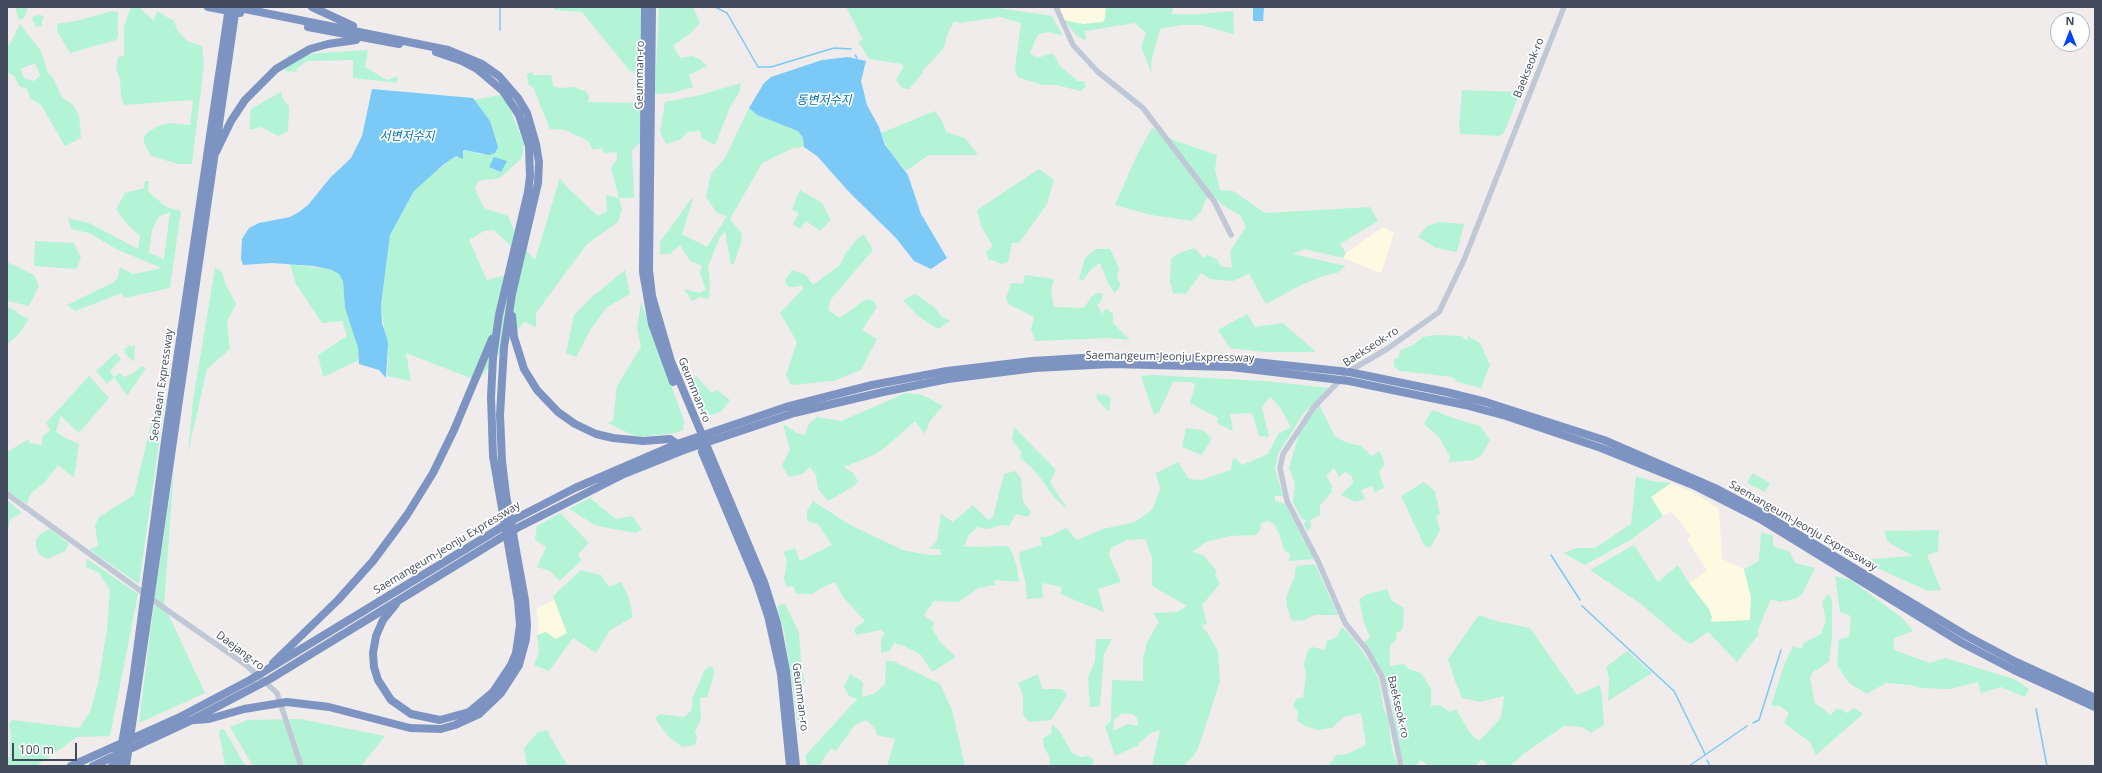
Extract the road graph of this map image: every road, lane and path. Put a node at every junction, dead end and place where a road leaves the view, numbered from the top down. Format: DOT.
graph roads {
  1 [pos="208,7"];
  2 [pos="229,7"];
  3 [pos="235,7"];
  4 [pos="312,7"];
  5 [pos="645,7"];
  6 [pos="652,7"];
  7 [pos="1056,7"];
  8 [pos="1564,7"];
  9 [pos="258,14"];
  10 [pos="368,36"];
  11 [pos="213,156"];
  12 [pos="1231,235"];
  13 [pos="512,294"];
  14 [pos="499,315"];
  15 [pos="680,445"];
  16 [pos="1716,492"];
  17 [pos="7,494"];
  18 [pos="400,598"];
  19 [pos="263,673"];
  20 [pos="2095,698"];
  21 [pos="2095,707"];
  22 [pos="192,720"];
  23 [pos="124,730"];
  24 [pos="96,762"];
  25 [pos="71,766"];
  26 [pos="112,766"];
  27 [pos="118,766"];
  28 [pos="126,766"];
  29 [pos="300,766"];
  30 [pos="790,766"];
  31 [pos="796,766"];
  32 [pos="1401,766"];
  1 -- 9 [label="highway"];
  2 -- 23 [label="highway, Seohaean Expressway"];
  3 -- 9 [label="highway"];
  3 -- 11 [label="highway, Seohaean Expressway"];
  4 -- 10 [label="highway"];
  5 -- 30 [label="highway, Geumman-ro"];
  6 -- 31 [label="highway, Geumman-ro"];
  7 -- 12 [label="street"];
  8 -- 32 [label="street, Baekseok-ro"];
  9 -- 10 [label="highway"];
  10 -- 11 [label="highway"];
  10 -- 13 [label="highway"];
  10 -- 14 [label="highway"];
  11 -- 28 [label="highway, Seohaean Expressway"];
  13 -- 15 [label="highway"];
  13 -- 22 [label="highway"];
  14 -- 18 [label="highway"];
  14 -- 19 [label="highway"];
  15 -- 16 [label="highway, Saemangeum-Jeonju Expressway"];
  15 -- 18 [label="highway, Saemangeum-Jeonju Expressway"];
  15 -- 19 [label="highway, Saemangeum-Jeonju Expressway"];
  16 -- 20 [label="highway, Saemangeum-Jeonju Expressway"];
  16 -- 21 [label="highway, Saemangeum-Jeonju Expressway"];
  17 -- 29 [label="street, Daejang-ro"];
  18 -- 22 [label="highway, Saemangeum-Jeonju Expressway"];
  19 -- 24 [label="highway, Saemangeum-Jeonju Expressway"];
  22 -- 24 [label="highway, Saemangeum-Jeonju Expressway"];
  23 -- 26 [label="highway"];
  23 -- 27 [label="highway, Seohaean Expressway"];
  24 -- 25 [label="highway, Saemangeum-Jeonju Expressway"];
}
